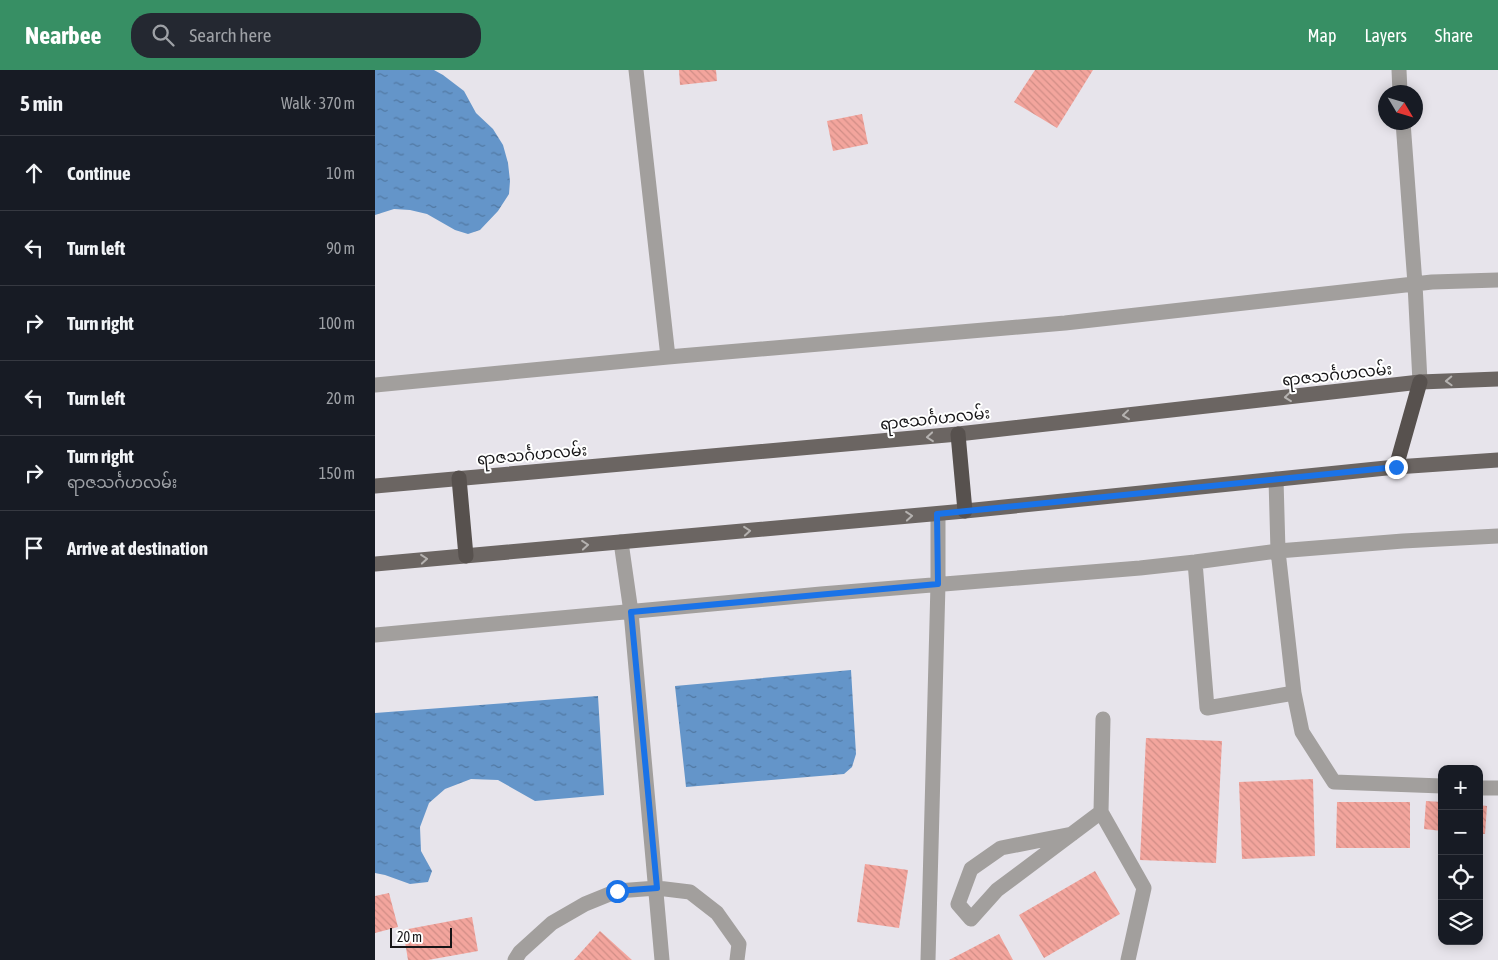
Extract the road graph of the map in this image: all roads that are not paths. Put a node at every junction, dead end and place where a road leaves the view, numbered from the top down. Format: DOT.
graph roads {
  1 [pos="636,70"];
  2 [pos="1399,70"];
  3 [pos="1400,85"];
  4 [pos="1404,130"];
  5 [pos="1498,280"];
  6 [pos="1415,284"];
  7 [pos="668,357"];
  8 [pos="1498,379"];
  9 [pos="1420,382"];
  10 [pos="375,385"];
  11 [pos="958,434"];
  12 [pos="1498,460"];
  13 [pos="1396,467"];
  14 [pos="459,478"];
  15 [pos="1276,479"];
  16 [pos="375,486"];
  17 [pos="965,511"];
  18 [pos="937,514"];
  19 [pos="1498,536"];
  20 [pos="621,542"];
  21 [pos="1278,551"];
  22 [pos="466,556"];
  23 [pos="1195,562"];
  24 [pos="375,564"];
  25 [pos="938,584"];
  26 [pos="631,612"];
  27 [pos="375,635"];
  28 [pos="1294,693"];
  29 [pos="1103,719"];
  30 [pos="1438,786"];
  31 [pos="1483,788"];
  32 [pos="1498,788"];
  33 [pos="1101,812"];
  34 [pos="1072,834"];
  35 [pos="657,888"];
  36 [pos="515,960"];
  37 [pos="663,960"];
  38 [pos="737,960"];
  39 [pos="928,960"];
  40 [pos="1128,960"];
  1 -- 7 [label="street"];
  2 -- 3 [label="street"];
  4 -- 6 [label="street"];
  5 -- 6 [label="street"];
  6 -- 7 [label="street"];
  6 -- 9 [label="street"];
  7 -- 10 [label="street"];
  8 -- 9 [label="main road, ရာဇသင်္ဂဟလမ်း, one-way"];
  9 -- 11 [label="main road, ရာဇသင်္ဂဟလမ်း, one-way"];
  9 -- 13 [label="highway"];
  11 -- 14 [label="main road, ရာဇသင်္ဂဟလမ်း, one-way"];
  11 -- 17 [label="highway"];
  12 -- 13 [label="main road"];
  13 -- 15 [label="main road"];
  14 -- 16 [label="main road, ရာဇသင်္ဂဟလမ်း"];
  14 -- 22 [label="highway"];
  15 -- 17 [label="main road"];
  15 -- 21 [label="street"];
  17 -- 18 [label="main road"];
  20 -- 18 [label="main road, one-way"];
  18 -- 25 [label="street"];
  19 -- 21 [label="street"];
  22 -- 20 [label="main road, one-way"];
  20 -- 26 [label="street"];
  21 -- 23 [label="street"];
  21 -- 28 [label="street"];
  24 -- 22 [label="main road, one-way"];
  23 -- 25 [label="street"];
  23 -- 28 [label="street"];
  25 -- 26 [label="street"];
  25 -- 39 [label="street"];
  26 -- 27 [label="street"];
  26 -- 35 [label="street"];
  28 -- 30 [label="street"];
  29 -- 33 [label="street"];
  31 -- 32 [label="street"];
  33 -- 34 [label="street"];
  33 -- 40 [label="street"];
  34 -- 34 [label="street"];
  35 -- 36 [label="street"];
  35 -- 37 [label="street"];
  35 -- 38 [label="street"];
}
